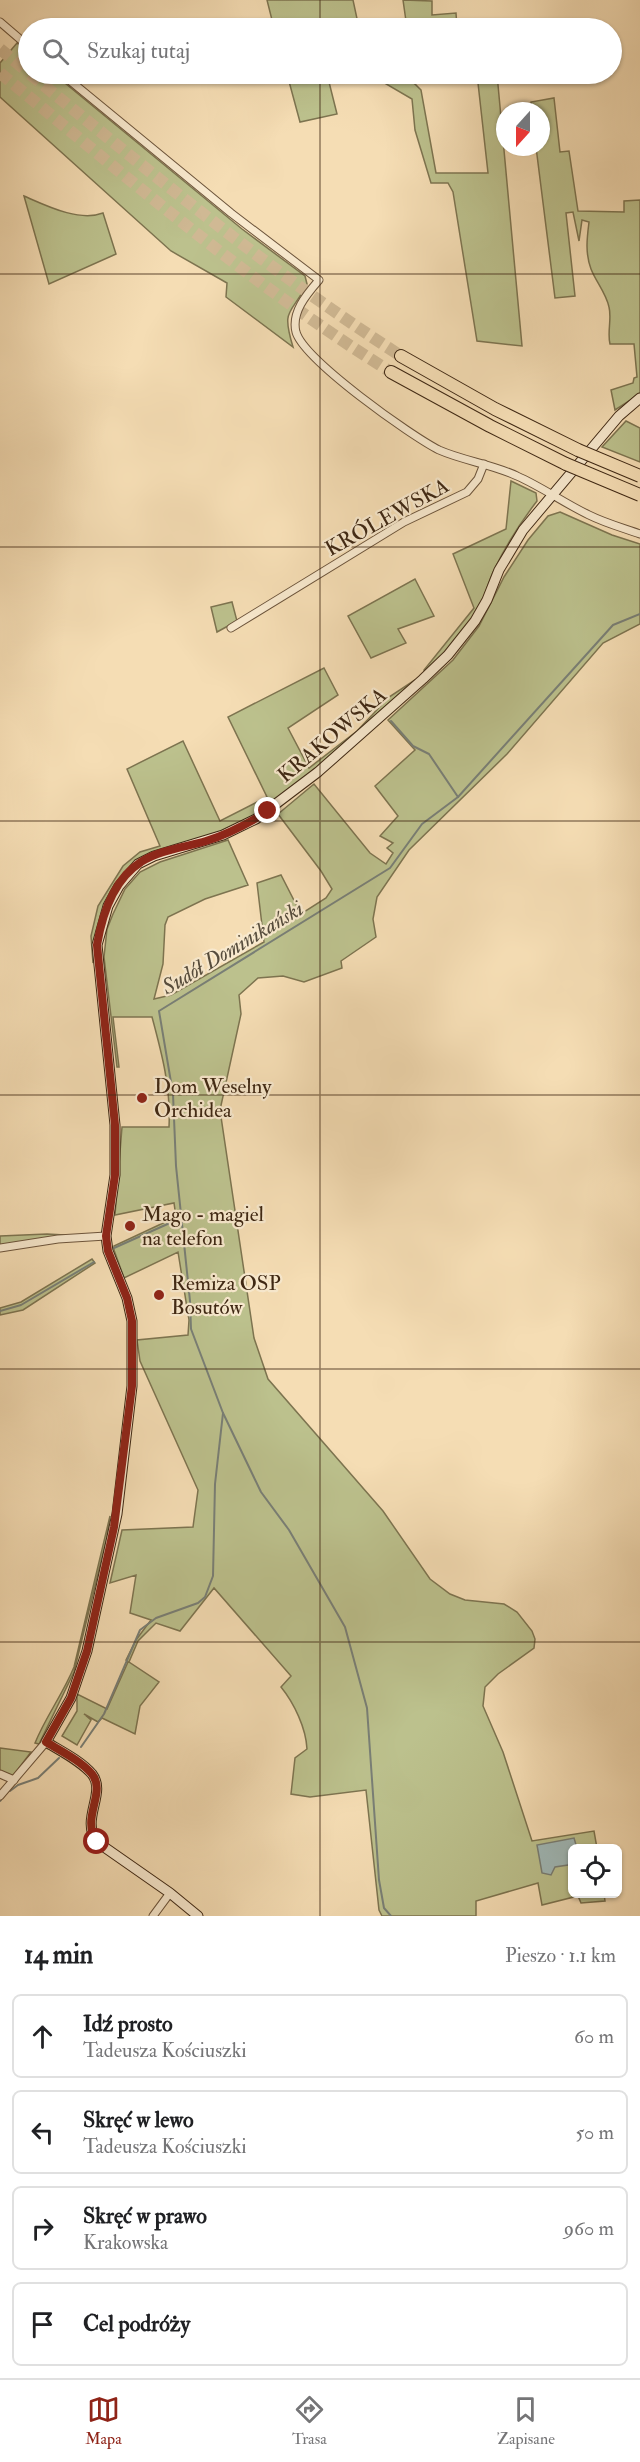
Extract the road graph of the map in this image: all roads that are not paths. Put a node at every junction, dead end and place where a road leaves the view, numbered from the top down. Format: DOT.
graph roads {
  1 [pos="0,22"];
  2 [pos="18,37"];
  3 [pos="74,84"];
  4 [pos="401,356"];
  5 [pos="391,372"];
  6 [pos="640,398"];
  7 [pos="484,464"];
  8 [pos="640,476"];
  9 [pos="553,493"];
  10 [pos="640,495"];
  11 [pos="640,534"];
  12 [pos="231,628"];
  13 [pos="106,1236"];
  14 [pos="0,1248"];
  15 [pos="46,1742"];
  16 [pos="0,1774"];
  17 [pos="14,1780"];
  18 [pos="0,1796"];
  19 [pos="170,1893"];
  20 [pos="153,1916"];
  21 [pos="198,1916"];
  1 -- 2 [label="street"];
  3 -- 7 [label="street"];
  4 -- 8 [label="highway, bridge"];
  5 -- 10 [label="highway, bridge"];
  6 -- 9 [label="street, KRAKOWSKA"];
  7 -- 9 [label="street"];
  7 -- 12 [label="street, KRÓLEWSKA"];
  9 -- 11 [label="street"];
  9 -- 13 [label="street, KRAKOWSKA"];
  13 -- 14 [label="street"];
  13 -- 15 [label="street, KRAKOWSKA"];
  15 -- 17 [label="street"];
  15 -- 19 [label="street"];
  16 -- 17 [label="street"];
  17 -- 18 [label="street"];
  19 -- 20 [label="street"];
  19 -- 21 [label="street"];
}
